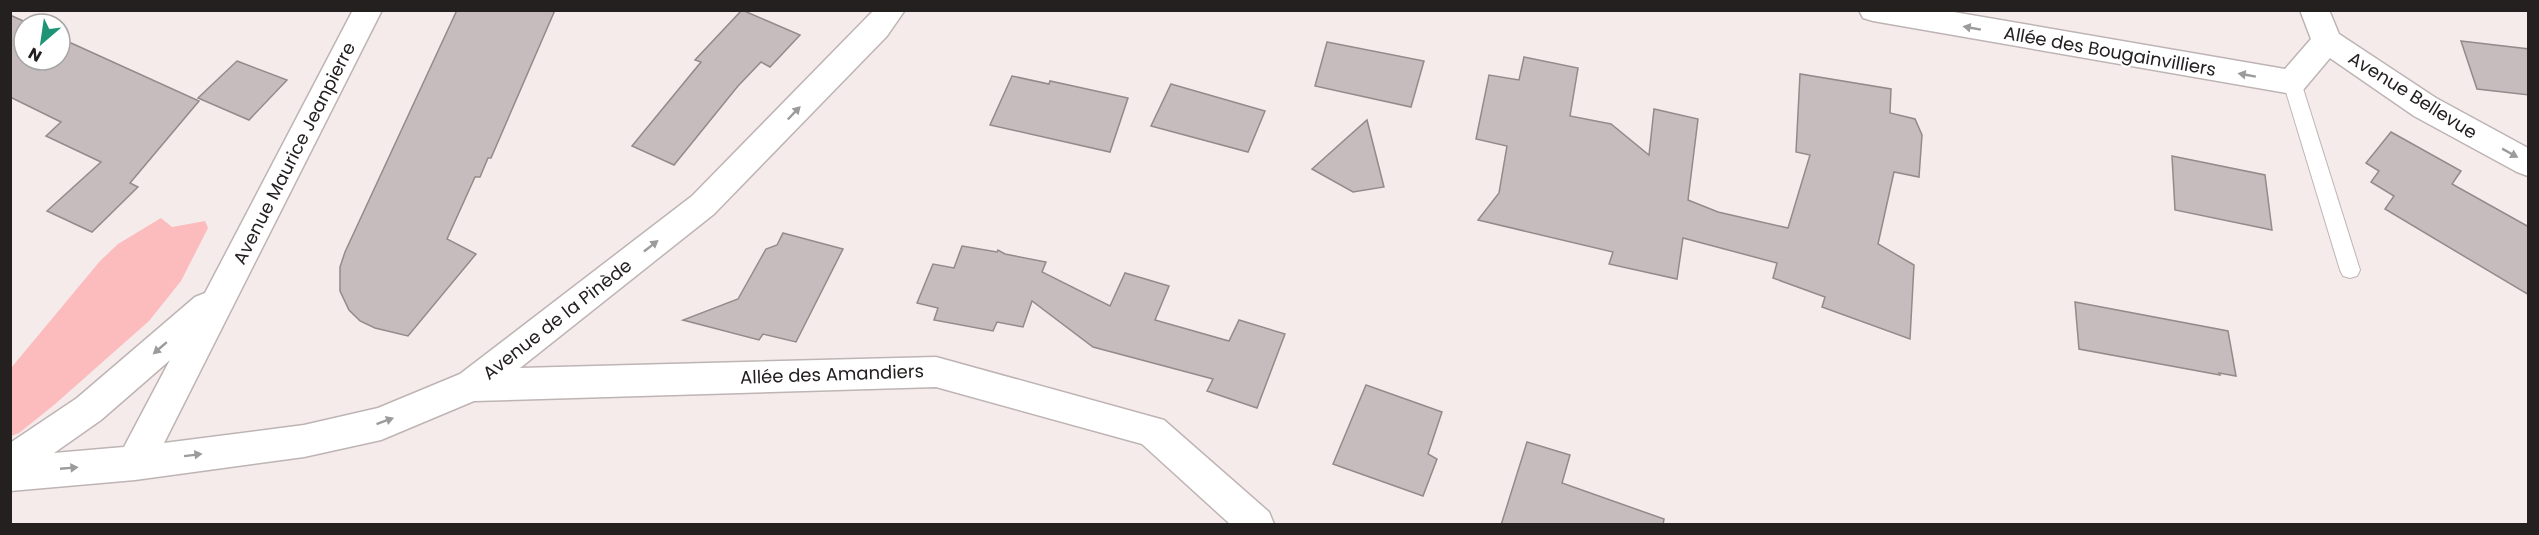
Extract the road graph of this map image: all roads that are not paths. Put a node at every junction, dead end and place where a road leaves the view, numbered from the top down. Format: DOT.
graph roads {
  1 [pos="368,10"];
  2 [pos="891,10"];
  3 [pos="1873,10"];
  4 [pos="2314,10"];
  5 [pos="2328,41"];
  6 [pos="2292,82"];
  7 [pos="2529,164"];
  8 [pos="2350,270"];
  9 [pos="220,296"];
  10 [pos="472,385"];
  11 [pos="135,463"];
  12 [pos="10,464"];
  13 [pos="10,474"];
  14 [pos="1256,525"];
  1 -- 9 [label="street, Avenue Maurice Jeanpierre"];
  10 -- 2 [label="street, Avenue de la Pinède, one-way"];
  6 -- 3 [label="street, Allée des Bougainvilliers, one-way"];
  4 -- 5 [label="street"];
  5 -- 6 [label="street"];
  5 -- 7 [label="street, Avenue Bellevue, one-way"];
  6 -- 8 [label="lane"];
  9 -- 11 [label="street, Avenue Maurice Jeanpierre"];
  9 -- 12 [label="street, Avenue Maurice Jeanpierre, one-way"];
  11 -- 10 [label="street, Avenue de la Pinède, one-way"];
  10 -- 14 [label="street, Allée des Amandiers"];
  13 -- 11 [label="street, one-way"];
}
